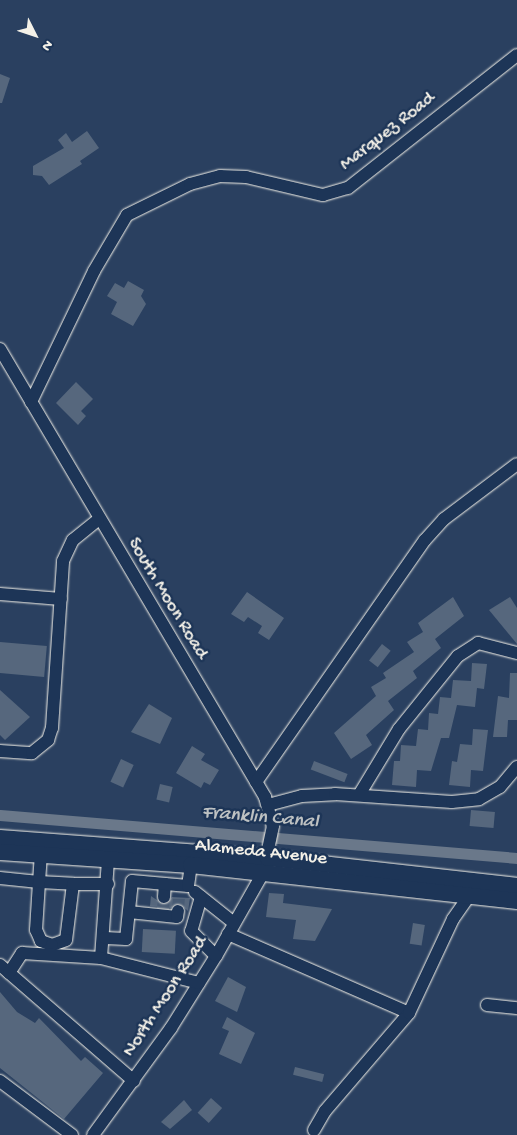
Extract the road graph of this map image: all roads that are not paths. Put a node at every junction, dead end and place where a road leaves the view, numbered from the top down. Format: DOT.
graph roads {
  1 [pos="517,55"];
  2 [pos="0,349"];
  3 [pos="31,402"];
  4 [pos="517,464"];
  5 [pos="98,520"];
  6 [pos="0,594"];
  7 [pos="61,599"];
  8 [pos="517,653"];
  9 [pos="0,751"];
  10 [pos="517,767"];
  11 [pos="256,782"];
  12 [pos="359,795"];
  13 [pos="268,805"];
  14 [pos="0,838"];
  15 [pos="0,852"];
  16 [pos="40,856"];
  17 [pos="108,860"];
  18 [pos="267,860"];
  19 [pos="151,863"];
  20 [pos="192,865"];
  21 [pos="0,878"];
  22 [pos="39,882"];
  23 [pos="150,882"];
  24 [pos="73,884"];
  25 [pos="108,884"];
  26 [pos="517,886"];
  27 [pos="183,890"];
  28 [pos="469,896"];
  29 [pos="201,897"];
  30 [pos="517,901"];
  31 [pos="129,912"];
  32 [pos="231,929"];
  33 [pos="191,931"];
  34 [pos="105,938"];
  35 [pos="216,956"];
  36 [pos="101,958"];
  37 [pos="4,969"];
  38 [pos="199,983"];
  39 [pos="487,1004"];
  40 [pos="517,1008"];
  41 [pos="409,1013"];
  42 [pos="0,1081"];
  43 [pos="134,1081"];
  44 [pos="314,1130"];
  45 [pos="72,1135"];
  46 [pos="93,1135"];
  1 -- 3 [label="street, Marquez Road"];
  2 -- 3 [label="street, South Moon Road"];
  3 -- 5 [label="street, South Moon Road"];
  4 -- 11 [label="street"];
  5 -- 7 [label="street"];
  5 -- 11 [label="street, South Moon Road"];
  6 -- 7 [label="street"];
  7 -- 9 [label="street"];
  8 -- 12 [label="street"];
  10 -- 12 [label="street"];
  11 -- 13 [label="street, South Moon Road"];
  12 -- 13 [label="street"];
  13 -- 18 [label="street, South Moon Road"];
  14 -- 18 [label="main road, Alameda Avenue"];
  15 -- 16 [label="main road, Alameda Avenue"];
  16 -- 17 [label="main road, Alameda Avenue"];
  16 -- 22 [label="street"];
  17 -- 19 [label="main road, Alameda Avenue"];
  17 -- 25 [label="street"];
  18 -- 20 [label="main road, Alameda Avenue"];
  18 -- 26 [label="main road, Alameda Avenue"];
  18 -- 28 [label="main road, Alameda Avenue"];
  18 -- 32 [label="street, North Moon Road"];
  19 -- 20 [label="main road, Alameda Avenue"];
  19 -- 23 [label="street"];
  20 -- 27 [label="street"];
  21 -- 22 [label="street"];
  22 -- 24 [label="street"];
  22 -- 24 [label="street"];
  23 -- 27 [label="street"];
  23 -- 31 [label="street"];
  24 -- 25 [label="street"];
  25 -- 34 [label="street"];
  27 -- 29 [label="street"];
  28 -- 30 [label="main road, Alameda Avenue"];
  28 -- 41 [label="street"];
  29 -- 32 [label="street"];
  29 -- 33 [label="street"];
  31 -- 33 [label="street"];
  31 -- 34 [label="street"];
  32 -- 35 [label="street, North Moon Road"];
  32 -- 41 [label="street"];
  33 -- 35 [label="street"];
  34 -- 36 [label="street"];
  35 -- 38 [label="street, North Moon Road"];
  36 -- 37 [label="street"];
  36 -- 38 [label="street"];
  37 -- 43 [label="street"];
  38 -- 43 [label="street, North Moon Road"];
  39 -- 40 [label="street"];
  41 -- 44 [label="street"];
  42 -- 45 [label="street"];
  43 -- 46 [label="street, North Moon Road"];
}
